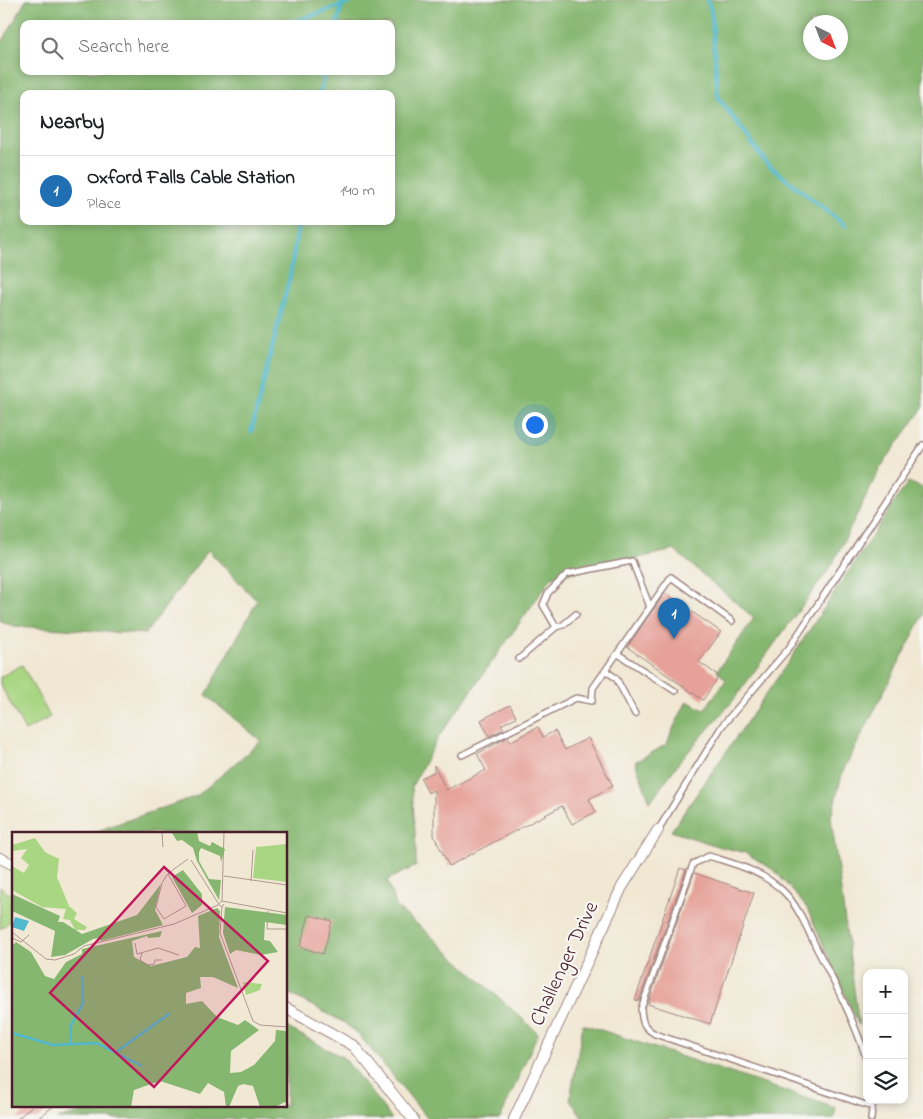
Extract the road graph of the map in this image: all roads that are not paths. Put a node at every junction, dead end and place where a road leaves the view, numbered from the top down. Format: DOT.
graph roads {
  1 [pos="923,445"];
  2 [pos="650,607"];
  3 [pos="576,614"];
  4 [pos="732,621"];
  5 [pos="556,627"];
  6 [pos="618,654"];
  7 [pos="519,658"];
  8 [pos="606,671"];
  9 [pos="675,690"];
  10 [pos="635,714"];
  11 [pos="462,756"];
  12 [pos="658,830"];
  13 [pos="0,858"];
  14 [pos="12,864"];
  15 [pos="288,1009"];
  16 [pos="866,1059"];
  17 [pos="863,1104"];
  18 [pos="863,1104"];
  19 [pos="872,1107"];
  20 [pos="413,1119"];
  21 [pos="514,1119"];
  22 [pos="871,1119"];
  1 -- 12 [label="lane"];
  2 -- 4 [label="lane"];
  2 -- 5 [label="lane"];
  2 -- 6 [label="lane"];
  3 -- 5 [label="lane"];
  5 -- 7 [label="lane"];
  6 -- 8 [label="lane"];
  6 -- 9 [label="lane"];
  8 -- 10 [label="lane"];
  8 -- 11 [label="lane"];
  12 -- 21 [label="street, Challenger Drive"];
  13 -- 14 [label="street"];
  15 -- 20 [label="street"];
  16 -- 18 [label="lane"];
  17 -- 19 [label="lane"];
  19 -- 22 [label="lane"];
}
